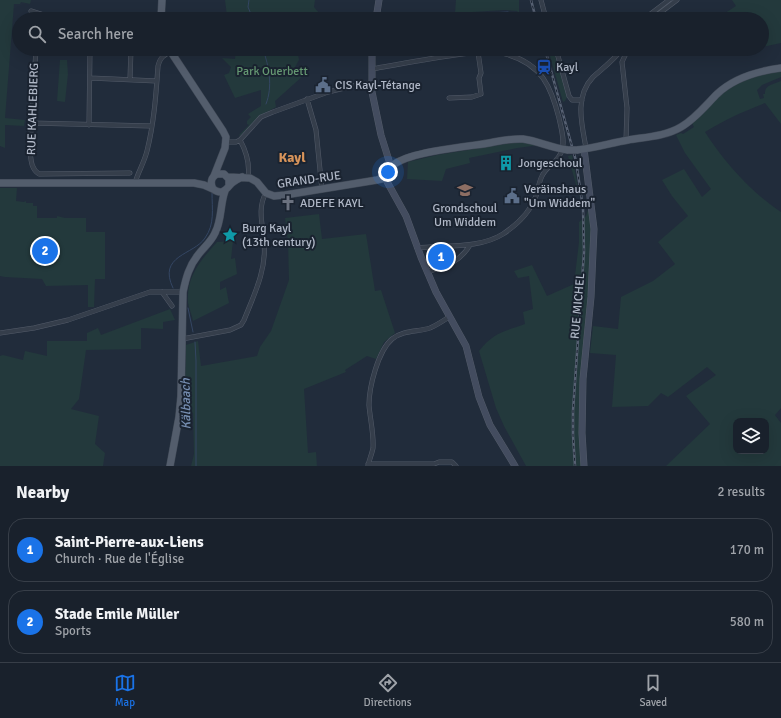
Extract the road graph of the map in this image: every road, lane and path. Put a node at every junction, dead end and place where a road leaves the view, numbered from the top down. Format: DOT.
graph roads {
  1 [pos="162,0"];
  2 [pos="379,0"];
  3 [pos="541,0"];
  4 [pos="669,0"];
  5 [pos="677,0"];
  6 [pos="31,10"];
  7 [pos="34,12"];
  8 [pos="161,12"];
  9 [pos="377,12"];
  10 [pos="544,12"];
  11 [pos="653,12"];
  12 [pos="661,12"];
  13 [pos="36,56"];
  14 [pos="90,56"];
  15 [pos="131,56"];
  16 [pos="163,56"];
  17 [pos="173,56"];
  18 [pos="372,56"];
  19 [pos="453,56"];
  20 [pos="479,56"];
  21 [pos="513,56"];
  22 [pos="558,56"];
  23 [pos="625,56"];
  24 [pos="614,58"];
  25 [pos="622,62"];
  26 [pos="781,68"];
  27 [pos="372,69"];
  28 [pos="90,78"];
  29 [pos="130,79"];
  30 [pos="157,81"];
  31 [pos="372,84"];
  32 [pos="449,98"];
  33 [pos="307,99"];
  34 [pos="582,100"];
  35 [pos="31,123"];
  36 [pos="89,125"];
  37 [pos="152,126"];
  38 [pos="240,140"];
  39 [pos="626,141"];
  40 [pos="226,142"];
  41 [pos="582,149"];
  42 [pos="565,150"];
  43 [pos="220,159"];
  44 [pos="391,167"];
  45 [pos="111,173"];
  46 [pos="130,173"];
  47 [pos="59,174"];
  48 [pos="226,175"];
  49 [pos="213,177"];
  50 [pos="245,178"];
  51 [pos="385,178"];
  52 [pos="0,183"];
  53 [pos="59,183"];
  54 [pos="111,183"];
  55 [pos="135,183"];
  56 [pos="194,183"];
  57 [pos="227,188"];
  58 [pos="214,190"];
  59 [pos="322,190"];
  60 [pos="266,193"];
  61 [pos="221,207"];
  62 [pos="470,245"];
  63 [pos="417,248"];
  64 [pos="427,272"];
  65 [pos="162,292"];
  66 [pos="183,292"];
  67 [pos="172,306"];
  68 [pos="449,317"];
  69 [pos="0,333"];
  70 [pos="182,339"];
  71 [pos="368,465"];
  72 [pos="403,465"];
  73 [pos="170,466"];
  74 [pos="456,466"];
  75 [pos="515,466"];
  76 [pos="584,466"];
  1 -- 8 [label="main road"];
  2 -- 9 [label="main road"];
  3 -- 10 [label="street"];
  4 -- 11 [label="street"];
  5 -- 12 [label="street"];
  6 -- 7 [label="street"];
  13 -- 35 [label="street, RUE KAHLEBIERG"];
  14 -- 28 [label="street"];
  15 -- 29 [label="street"];
  16 -- 30 [label="street"];
  17 -- 40 [label="main road"];
  18 -- 27 [label="main road"];
  19 -- 27 [label="street"];
  20 -- 32 [label="street"];
  21 -- 42 [label="street"];
  22 -- 34 [label="street"];
  23 -- 25 [label="street"];
  24 -- 25 [label="street"];
  24 -- 34 [label="street"];
  25 -- 39 [label="street"];
  26 -- 39 [label="main road"];
  27 -- 31 [label="main road"];
  28 -- 29 [label="street"];
  28 -- 36 [label="street"];
  29 -- 30 [label="street"];
  30 -- 37 [label="street"];
  31 -- 33 [label="street"];
  31 -- 44 [label="main road"];
  33 -- 38 [label="street"];
  33 -- 59 [label="street"];
  34 -- 41 [label="street"];
  35 -- 36 [label="street"];
  35 -- 47 [label="street, RUE KAHLEBIERG"];
  36 -- 37 [label="street"];
  37 -- 55 [label="street"];
  38 -- 40 [label="street"];
  38 -- 50 [label="street"];
  39 -- 41 [label="main road"];
  40 -- 43 [label="main road"];
  41 -- 42 [label="main road, bridge"];
  41 -- 76 [label="main road, RUE MICHEL"];
  42 -- 44 [label="main road"];
  42 -- 62 [label="street"];
  43 -- 48 [label="main road"];
  43 -- 49 [label="main road"];
  44 -- 51 [label="main road"];
  45 -- 46 [label="street"];
  45 -- 47 [label="street"];
  45 -- 54 [label="street"];
  47 -- 53 [label="street"];
  48 -- 49 [label="main road"];
  48 -- 50 [label="main road"];
  48 -- 57 [label="main road"];
  49 -- 56 [label="main road"];
  49 -- 58 [label="main road"];
  50 -- 57 [label="main road"];
  50 -- 60 [label="main road, GRAND-RUE"];
  51 -- 59 [label="main road, GRAND-RUE"];
  51 -- 63 [label="main road"];
  52 -- 53 [label="main road"];
  53 -- 54 [label="main road"];
  54 -- 55 [label="main road"];
  55 -- 56 [label="main road"];
  56 -- 58 [label="main road"];
  57 -- 58 [label="main road"];
  57 -- 61 [label="main road"];
  58 -- 61 [label="main road"];
  59 -- 60 [label="main road, GRAND-RUE"];
  60 -- 70 [label="street"];
  61 -- 66 [label="main road"];
  62 -- 63 [label="street"];
  62 -- 64 [label="street"];
  63 -- 64 [label="main road"];
  64 -- 68 [label="main road"];
  65 -- 66 [label="street"];
  65 -- 67 [label="street"];
  65 -- 69 [label="street"];
  66 -- 70 [label="main road"];
  68 -- 71 [label="street"];
  68 -- 75 [label="main road"];
  70 -- 73 [label="main road"];
  71 -- 72 [label="street"];
  72 -- 74 [label="street"];
}
